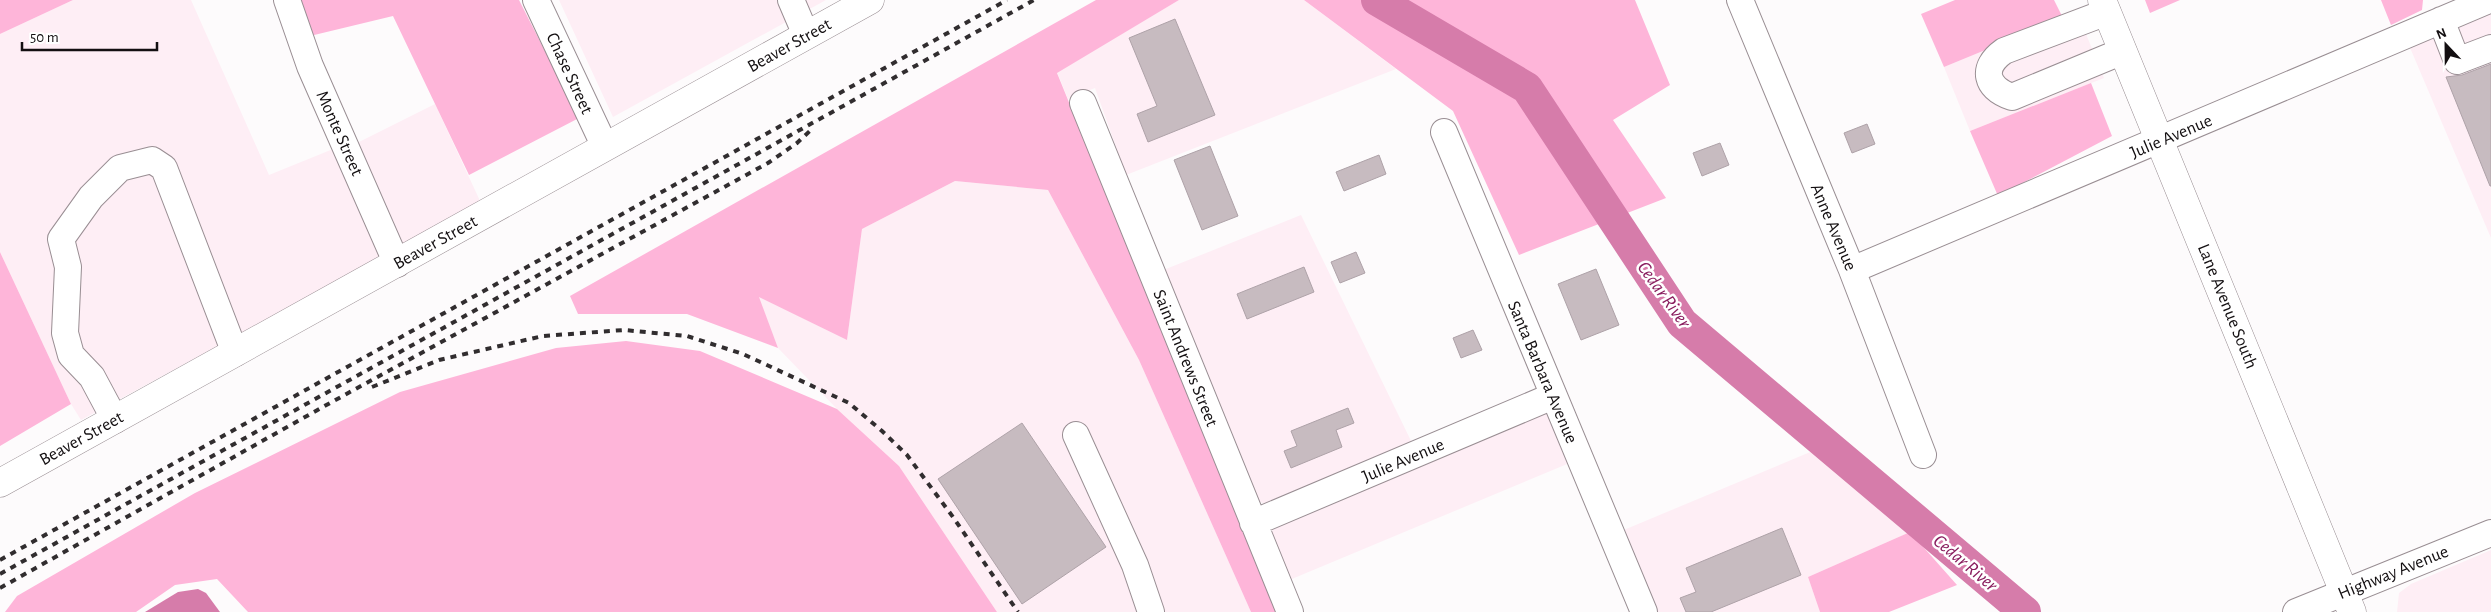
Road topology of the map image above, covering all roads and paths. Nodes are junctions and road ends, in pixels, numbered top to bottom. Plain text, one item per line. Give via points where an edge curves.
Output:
1 (287, 0) edge
2 (536, 0) edge
3 (791, 0) edge
4 (870, 0) edge
5 (1740, 0) edge
6 (2489, 0) edge
7 (2105, 6) edge
8 (2441, 20) junction
9 (806, 35) junction
10 (2491, 48) edge
11 (2123, 50) junction
12 (1083, 104) dead end
13 (1444, 132) dead end
14 (2160, 140) junction
15 (605, 147) junction
16 (398, 264) junction
17 (1852, 270) junction
18 (236, 353) junction
19 (1553, 396) junction
20 (115, 420) junction
21 (1076, 435) dead end
22 (1923, 455) dead end
23 (0, 483) edge
24 (1253, 523) junction
25 (2491, 533) edge
26 (2347, 602) edge
27 (1151, 612) edge
28 (1290, 612) edge
29 (1644, 612) edge
30 (2296, 612) edge

1 - 16 street, Monte Street via 310,66
2 - 15 street, Chase Street
3 - 9 street
4 - 9 main road, Beaver Street
5 - 17 street, Anne Avenue
6 - 8 street, Julie Avenue
7 - 11 main road, Lane Avenue South
7 - 11 street via 1992,59 1988,71 1992,84 2000,92 2012,96
8 - 10 street via 2457,61
8 - 14 street, Julie Avenue
9 - 15 main road, Beaver Street
11 - 14 main road, Lane Avenue South
12 - 24 street, Saint Andrews Street
13 - 19 street, Santa Barbara Avenue
14 - 17 street, Julie Avenue
14 - 26 main road, Lane Avenue South
15 - 16 main road, Beaver Street
16 - 18 main road, Beaver Street
17 - 22 street, Anne Avenue
18 - 20 main road, Beaver Street
18 - 20 street via 164,168 152,160 120,168 91,197 61,239 68,266 65,333 71,355 92,377
19 - 24 street, Julie Avenue
19 - 29 street, Santa Barbara Avenue
20 - 23 main road, Beaver Street
21 - 27 street via 1135,565
24 - 28 street, Saint Andrews Street
25 - 26 street, Highway Avenue
26 - 30 street, Highway Avenue

